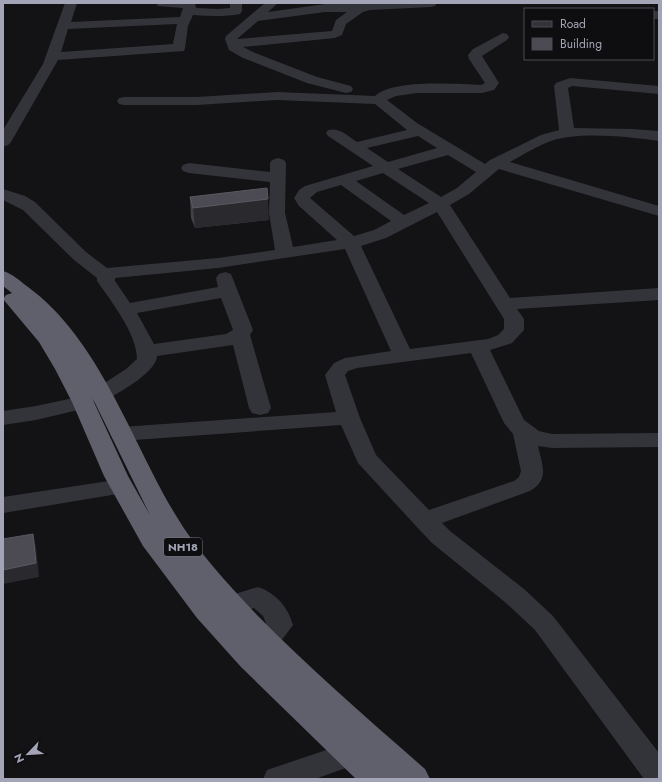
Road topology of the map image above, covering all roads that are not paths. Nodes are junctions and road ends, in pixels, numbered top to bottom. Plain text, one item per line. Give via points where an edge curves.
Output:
1 (71, 3) edge
2 (162, 3) edge
3 (236, 3) edge
4 (272, 3) edge
5 (431, 3) edge
6 (366, 6) edge
7 (187, 15) junction
8 (255, 18) junction
9 (63, 26) junction
10 (503, 37) dead end
11 (233, 44) junction
12 (53, 56) junction
13 (659, 90) edge
14 (380, 98) junction
15 (124, 101) dead end
16 (420, 131) junction
17 (333, 133) dead end
18 (567, 133) junction
19 (659, 136) edge
20 (3, 142) edge
21 (354, 147) junction
22 (450, 149) junction
23 (490, 167) junction
24 (188, 168) dead end
25 (385, 168) junction
26 (344, 180) junction
27 (3, 194) edge
28 (441, 204) junction
29 (659, 211) edge
30 (403, 222) junction
31 (351, 243) junction
32 (285, 254) junction
33 (106, 276) junction
34 (3, 277) edge
35 (3, 292) edge
36 (659, 294) edge
37 (504, 304) junction
38 (126, 309) junction
39 (240, 335) junction
40 (478, 347) junction
41 (148, 351) junction
42 (403, 355) junction
43 (92, 398) junction
44 (260, 408) dead end
45 (3, 418) edge
46 (349, 418) junction
47 (524, 432) junction
48 (121, 434) junction
49 (659, 440) edge
50 (122, 487) junction
51 (3, 505) edge
52 (424, 520) junction
53 (231, 604) joint
54 (266, 642) joint
55 (350, 754) junction
56 (659, 776) edge
57 (278, 779) edge
58 (377, 779) edge
59 (414, 779) edge

1 - 9 street
2 - 7 street via 190,5
3 - 7 street via 236,11
4 - 8 street
5 - 6 street
6 - 8 street via 325,8
6 - 11 street via 340,23 336,34
7 - 9 street
7 - 12 street via 182,26 179,48
8 - 11 street via 234,35 231,39
9 - 12 street
10 - 14 street via 475,55 492,83 489,87 424,89 388,94
11 - 14 street via 248,55 312,80
12 - 20 street
13 - 18 street via 570,82 564,84 561,86
14 - 15 street via 277,96 197,101
14 - 16 street
16 - 21 street
16 - 22 street
17 - 21 street
18 - 19 street via 632,133
18 - 23 street via 546,138
21 - 25 street
22 - 23 street
22 - 25 street
23 - 28 street via 463,190
23 - 29 street
24 - 32 street via 278,171 277,213
25 - 26 street
25 - 28 street
26 - 30 street
26 - 31 street via 311,189 302,198
27 - 33 street via 28,206 80,256
28 - 30 street
28 - 37 street
30 - 31 street via 380,234
31 - 32 street
31 - 42 street
32 - 33 street via 218,263 121,270
33 - 38 street via 106,281
34 - 43 highway, NH18 via 30,296 61,331
35 - 43 highway, NH18 via 30,317 66,368
36 - 37 street
37 - 40 street via 514,319 514,330 505,339
38 - 39 street via 226,284 243,330
38 - 41 street
39 - 41 street via 232,339
39 - 44 street
40 - 42 street
40 - 47 street via 515,423
41 - 43 street via 147,359 141,367
42 - 46 street via 352,362 341,367 335,375
43 - 45 street via 36,413
43 - 48 highway, NH18
43 - 50 highway, NH18
46 - 48 street
46 - 52 street via 366,458
47 - 49 street via 537,439 552,441
47 - 52 street via 532,471 530,481
48 - 53 highway, NH18 via 146,485 186,551
50 - 51 street
50 - 55 highway, NH18 via 152,540 207,611 251,659
52 - 56 street via 440,537 515,596 544,623
53 - 54 street via 258,597 268,603 278,616 280,625
54 - 59 highway
55 - 57 street
55 - 58 highway, NH18

